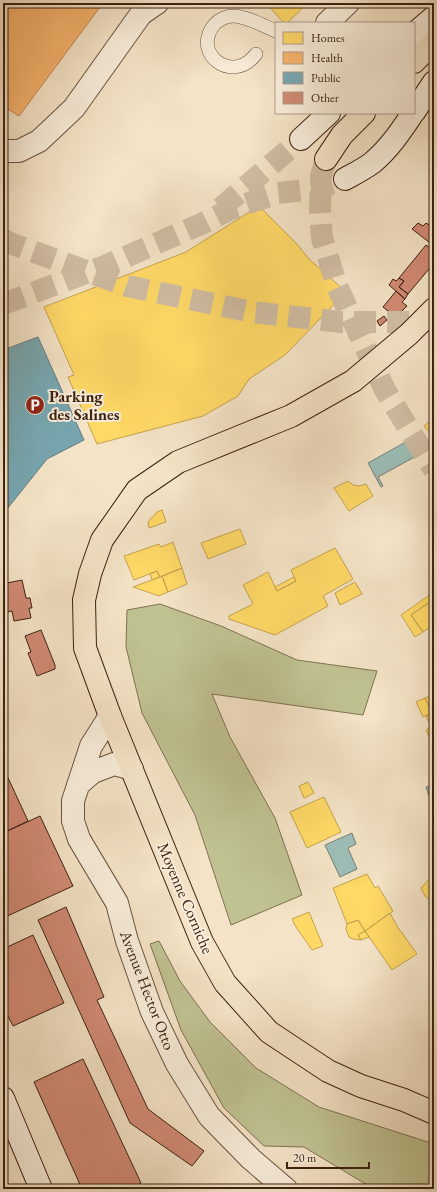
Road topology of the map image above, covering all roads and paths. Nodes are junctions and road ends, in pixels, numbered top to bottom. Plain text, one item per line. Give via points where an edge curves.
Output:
1 (157, 3) edge
2 (348, 3) edge
3 (434, 17) edge
4 (328, 22) edge
5 (275, 31) edge
6 (415, 33) edge
7 (434, 42) edge
8 (256, 54) dead end
9 (415, 61) edge
10 (434, 82) edge
11 (415, 110) edge
12 (328, 114) edge
13 (363, 114) edge
14 (413, 114) edge
15 (301, 139) tunnel mouth
16 (3, 151) edge
17 (326, 159) tunnel mouth
18 (345, 179) tunnel mouth
19 (434, 309) edge
20 (110, 716) junction
21 (132, 769) junction
22 (78, 785) junction
23 (3, 1098) edge
24 (434, 1113) edge
25 (41, 1189) edge
26 (286, 1189) edge

1 - 16 street via 141,14 74,108 39,141 19,151
2 - 4 street
3 - 6 street
5 - 8 lane via 231,16 216,22 210,29 207,45 209,52 221,64 228,67 243,65
7 - 9 main road
10 - 11 street
12 - 15 street
13 - 17 main road via 342,135
14 - 18 street via 386,150 371,164
19 - 20 main road, Moyenne Corniche via 409,334 353,381 291,416 178,462 137,490 102,540 84,600 85,648
20 - 21 main road, Moyenne Corniche
20 - 22 street, Avenue Hector Otto via 91,746
21 - 22 street via 114,764 93,772
21 - 24 main road, Moyenne Corniche via 202,942 225,983 269,1032 328,1071
22 - 26 street, Avenue Hector Otto via 72,801 79,839 117,903 126,941 152,1012 177,1064 209,1116 252,1160
23 - 25 street

